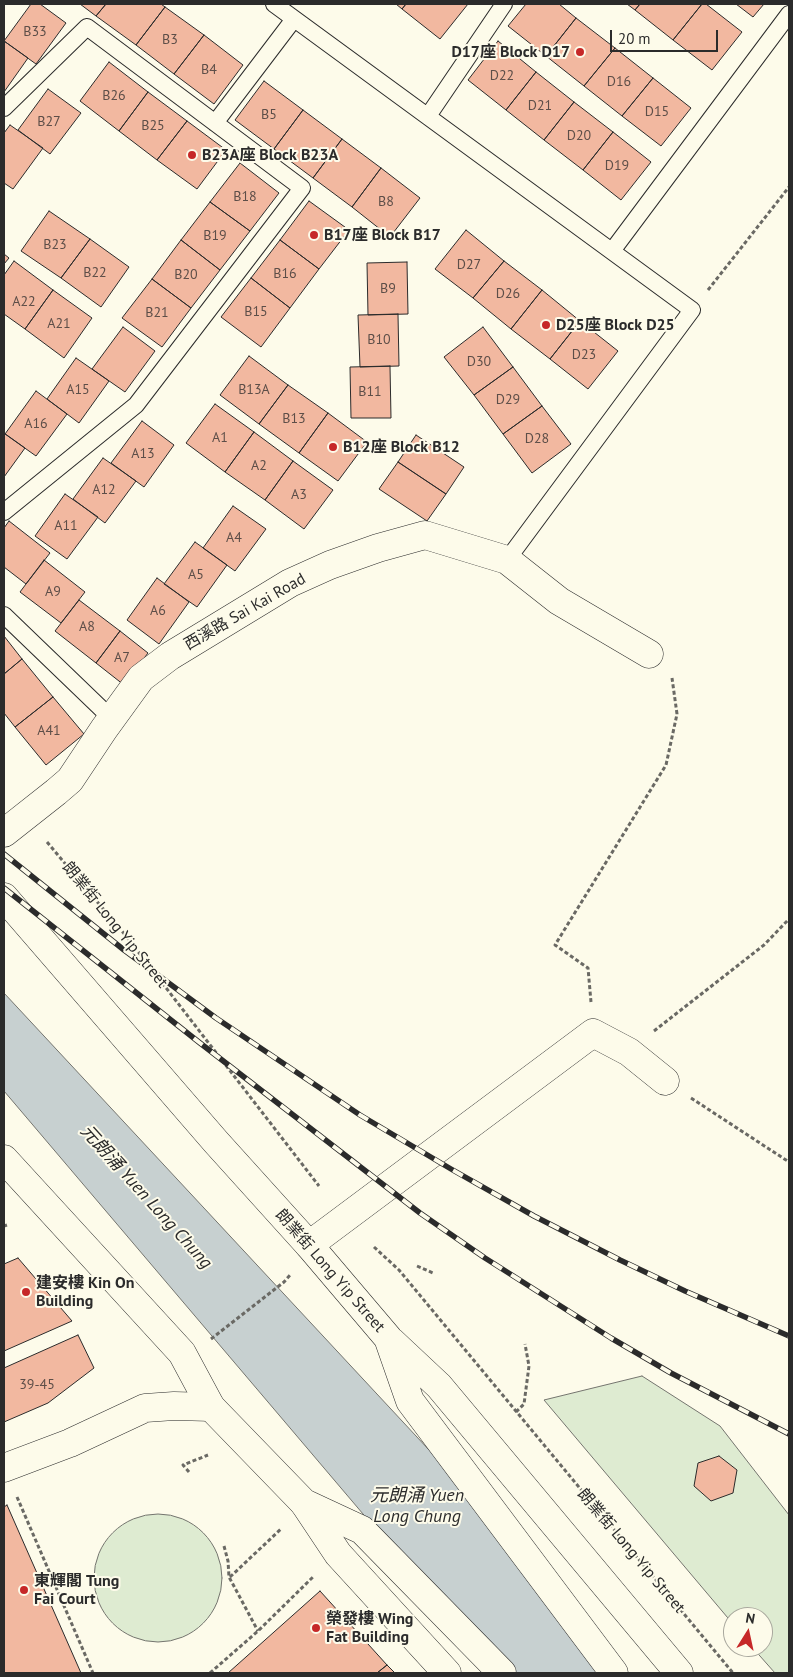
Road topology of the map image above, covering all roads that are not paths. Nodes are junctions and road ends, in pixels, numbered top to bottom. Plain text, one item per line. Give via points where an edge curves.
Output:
1 (274, 4) edge
2 (504, 4) edge
3 (789, 14) edge
4 (294, 19) junction
5 (4, 108) edge
6 (428, 116) junction
7 (215, 123) junction
8 (612, 252) junction
9 (4, 512) edge
10 (507, 560) junction
11 (4, 615) edge
12 (648, 654) road end
13 (112, 719) junction
14 (4, 832) edge
15 (4, 897) edge
16 (665, 1081) road end
17 (4, 1158) edge
18 (309, 1245) junction
19 (388, 1338) junction
20 (211, 1407) junction
21 (4, 1468) edge
22 (304, 1503) junction
23 (447, 1673) edge
24 (502, 1673) edge
25 (614, 1673) edge
26 (679, 1673) edge

1 - 4 lane
2 - 6 lane
3 - 8 lane
4 - 6 lane
4 - 7 lane
5 - 7 lane via 87,27
6 - 8 lane
7 - 9 lane via 302,188 136,405
8 - 10 lane via 692,310
10 - 12 main road, 西溪路 Sai Kai Road via 559,602
10 - 13 main road, 西溪路 Sai Kai Road via 425,536 330,565 290,583 170,656 142,678
11 - 13 lane
13 - 14 main road, 西溪路 Sai Kai Road via 70,780
15 - 18 main road, 朗業街 Long Yip Street
16 - 18 main road via 628,1052 593,1033
17 - 20 main road via 182,1353
18 - 19 main road, 朗業街 Long Yip Street
19 - 25 main road, 朗業街 Long Yip Street via 410,1401
19 - 26 main road via 439,1386
20 - 21 main road via 146,1408 70,1443
20 - 22 main road
22 - 23 main road via 338,1554
22 - 24 main road via 362,1530

